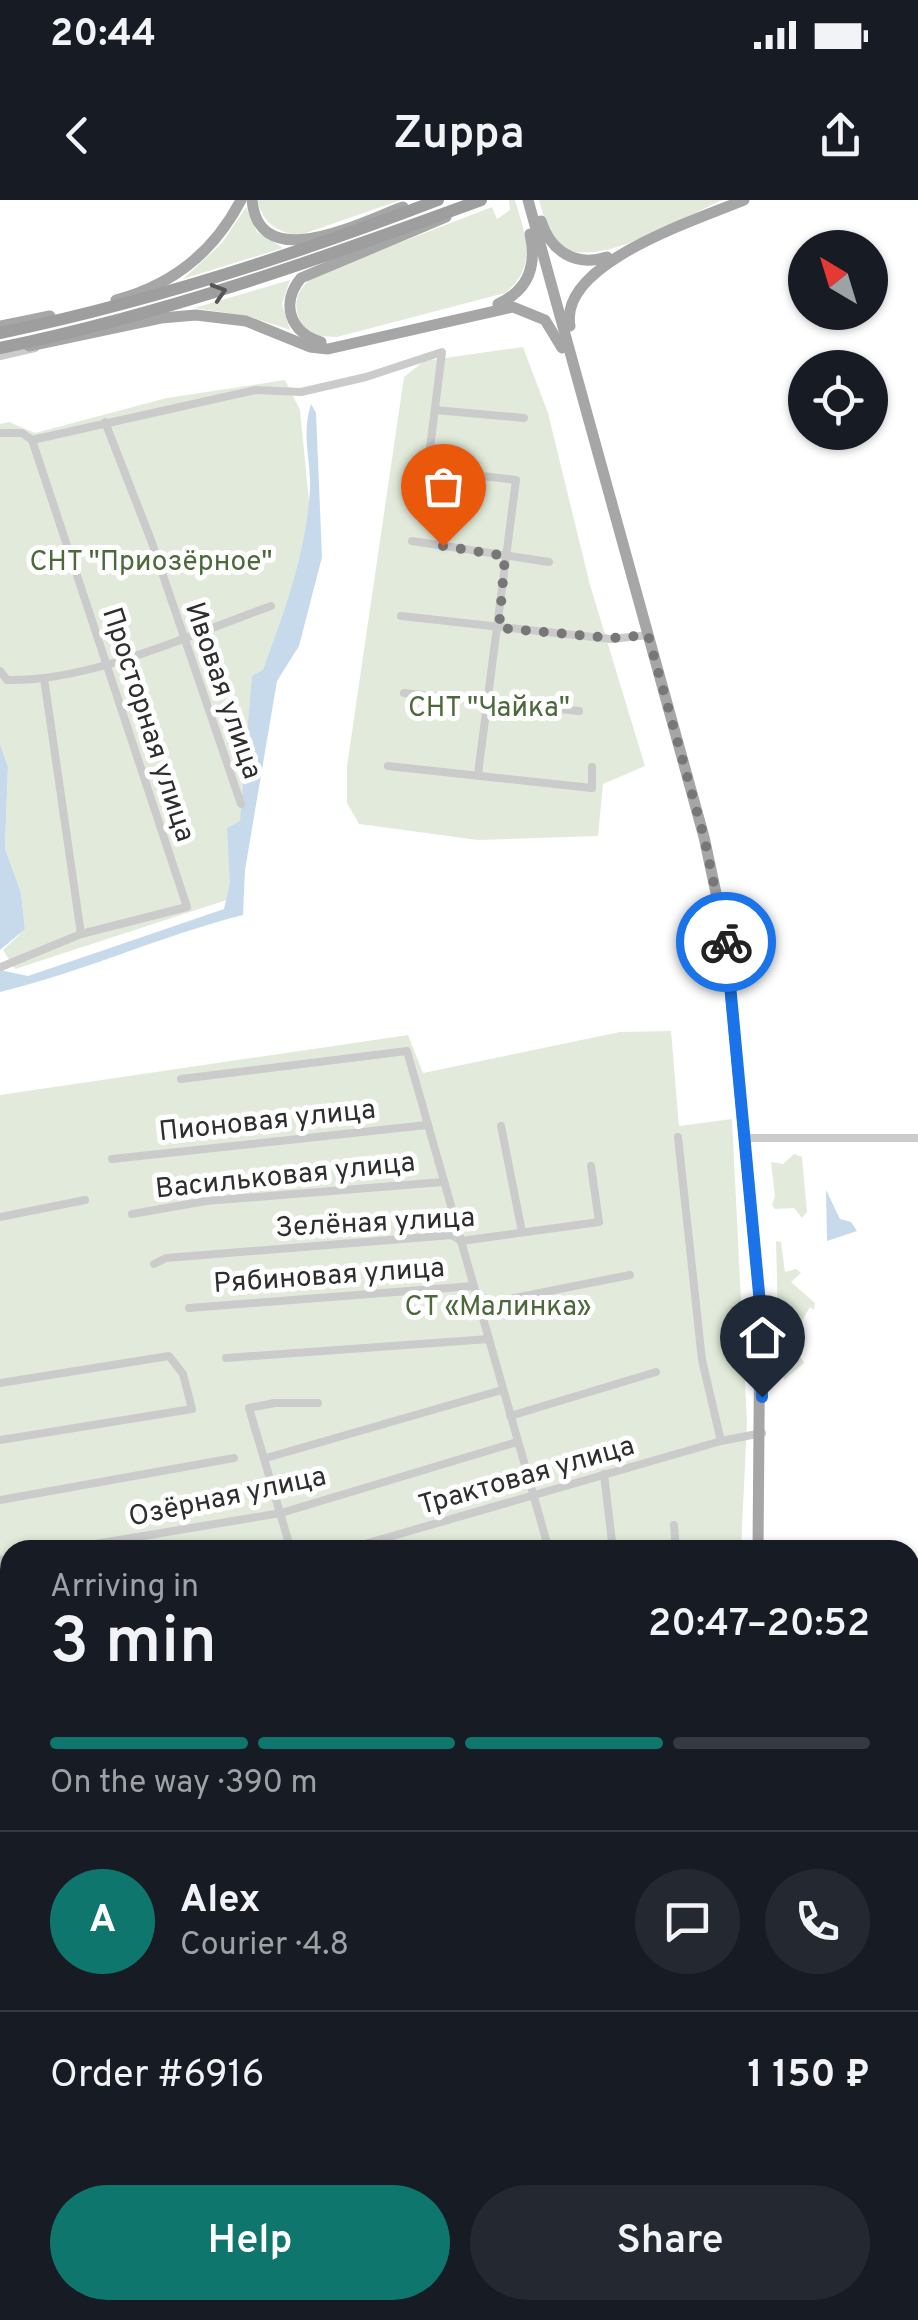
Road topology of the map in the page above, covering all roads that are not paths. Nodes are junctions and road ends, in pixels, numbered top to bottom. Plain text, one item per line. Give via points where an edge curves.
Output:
1 (241, 200) edge
2 (252, 200) edge
3 (421, 200) edge
4 (438, 200) edge
5 (528, 200) edge
6 (741, 200) edge
7 (474, 202) edge
8 (663, 236) junction
9 (438, 322) junction
10 (90, 328) junction
11 (0, 330) edge
12 (399, 330) junction
13 (58, 343) junction
14 (0, 351) edge
15 (435, 410) junction
16 (524, 418) dead end
17 (105, 422) junction
18 (0, 433) edge
19 (32, 440) junction
20 (412, 542) dead end
21 (505, 556) junction
22 (549, 562) dead end
23 (628, 562) junction
24 (270, 606) dead end
25 (401, 616) dead end
26 (499, 628) junction
27 (648, 635) junction
28 (184, 637) junction
29 (107, 662) junction
30 (2, 675) edge
31 (44, 678) junction
32 (404, 693) dead end
33 (488, 701) junction
34 (579, 712) dead end
35 (388, 766) dead end
36 (592, 767) dead end
37 (478, 774) junction
38 (241, 804) dead end
39 (81, 934) junction
40 (2, 966) edge
41 (181, 1079) dead end
42 (426, 1125) junction
43 (501, 1126) dead end
44 (678, 1137) dead end
45 (746, 1138) junction
46 (918, 1138) edge
47 (112, 1158) dead end
48 (591, 1166) dead end
49 (443, 1182) junction
50 (86, 1200) dead end
51 (132, 1214) dead end
52 (0, 1217) edge
53 (522, 1232) junction
54 (461, 1240) junction
55 (154, 1264) dead end
56 (630, 1275) dead end
57 (473, 1286) junction
58 (479, 1305) junction
59 (188, 1308) dead end
60 (489, 1339) junction
61 (226, 1358) dead end
62 (656, 1372) dead end
63 (0, 1383) edge
64 (502, 1390) junction
65 (318, 1403) dead end
66 (510, 1416) junction
67 (762, 1433) junction
68 (0, 1440) edge
69 (721, 1441) junction
70 (517, 1442) junction
71 (234, 1458) dead end
72 (266, 1458) junction
73 (604, 1474) junction
74 (534, 1496) junction
75 (0, 1500) edge
76 (281, 1512) junction
77 (674, 1526) dead end
78 (117, 1540) edge
79 (288, 1540) edge
80 (379, 1540) edge
81 (547, 1540) edge
82 (612, 1540) edge
83 (675, 1540) edge
84 (758, 1540) edge

1 - 11 main road via 213,244 170,279
2 - 3 main road via 263,227 297,242
4 - 11 highway via 264,263 105,309
5 - 8 main road via 551,244 575,259 599,260
5 - 9 main road via 534,257 526,282 507,300
5 - 23 main road
6 - 8 main road
10 -> 7 highway via 269,277
7 - 12 main road via 312,270 291,292 294,325 317,342
8 - 23 main road via 594,270 568,310 622,514
9 - 12 main road
9 - 23 main road via 513,307 550,324
10 - 13 street
10 - 14 highway
12 - 13 main road via 324,349 246,321 184,315
13 - 14 main road
15 - 16 street
15 - 17 street via 442,352 301,392 256,390
15 - 21 street via 432,470 516,480
17 - 19 street
17 - 28 street, Ивовая улица
18 - 19 street
19 - 29 street, Просторная улица
20 - 21 street
21 - 22 street
21 - 26 street
23 - 27 main road
24 - 28 street
25 - 26 street
26 - 27 street via 632,640
26 - 33 street
27 - 45 main road via 725,935
28 - 29 street
28 - 38 street, Ивовая улица
29 - 31 street
29 - 39 street, Просторная улица via 186,907
30 - 31 street
31 - 39 street
32 - 33 street
33 - 34 street
33 - 37 street
35 - 37 street
36 - 37 street via 592,788
39 - 40 street
41 - 42 street via 407,1051
42 - 47 street, Пионовая улица
42 - 49 street
43 - 53 street
44 - 69 street via 702,1360
45 - 46 street
45 - 67 main road
48 - 53 street, Зелёная улица via 599,1222
49 - 51 street, Васильковая улица via 206,1201
49 - 54 street
50 - 52 street
53 - 54 street, Зелёная улица
54 - 55 street, Зелёная улица via 452,1235
54 - 57 street
56 - 58 street
57 - 58 street
57 - 59 street, Рябиновая улица
58 - 60 street
60 - 61 street
60 - 64 street
62 - 66 street
63 - 68 street via 169,1356 183,1374 192,1409
64 - 66 street
64 - 72 street
65 - 72 street via 249,1408
66 - 70 street
67 - 69 street, Трактовая улица
67 - 84 main road
69 - 73 street, Трактовая улица
70 - 74 street
70 - 76 street, Озёрная улица
71 - 75 street
72 - 76 street
73 - 74 street, Трактовая улица
73 - 82 street
74 - 80 street, Трактовая улица
74 - 81 street
76 - 78 street, Озёрная улица
76 - 79 street
77 - 83 street

